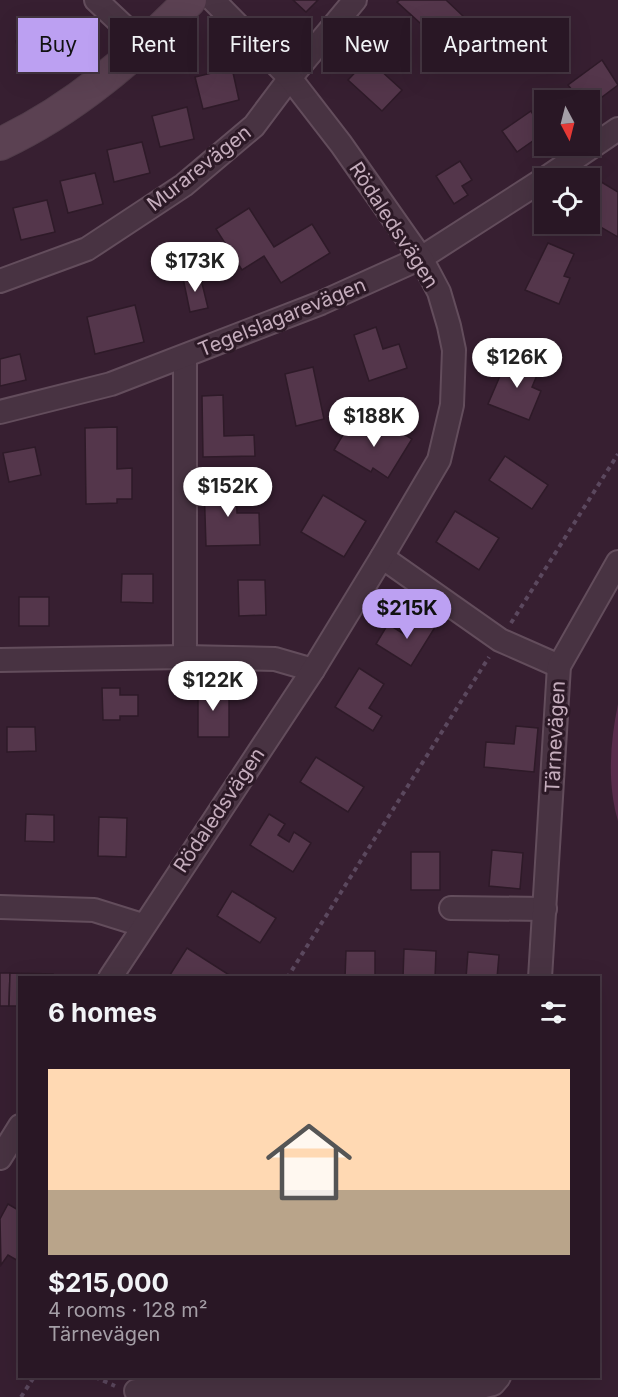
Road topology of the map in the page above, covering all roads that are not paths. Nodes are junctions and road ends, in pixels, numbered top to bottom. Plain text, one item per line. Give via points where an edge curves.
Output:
1 (96, 0) edge
2 (190, 0) edge
3 (213, 0) edge
4 (355, 0) edge
5 (118, 18) edge
6 (172, 18) edge
7 (112, 72) edge
8 (290, 78) junction
9 (618, 129) edge
10 (0, 144) edge
11 (561, 168) edge
12 (534, 186) edge
13 (421, 258) junction
14 (0, 281) edge
15 (185, 357) junction
16 (0, 412) edge
17 (382, 557) junction
18 (618, 562) edge
19 (185, 657) junction
20 (0, 660) edge
21 (559, 666) junction
22 (313, 670) junction
23 (0, 907) edge
24 (451, 908) dead end
25 (545, 909) junction
26 (142, 925) junction
27 (111, 976) edge
28 (540, 976) edge
29 (18, 1129) edge
30 (0, 1158) edge
31 (498, 1378) edge
32 (136, 1391) dead end

1 - 5 street
2 - 6 street
3 - 8 street, Rödaledsvägen
4 - 8 street, Murarevägen
7 - 10 street via 85,94
8 - 13 street, Rödaledsvägen
8 - 14 street, Murarevägen via 254,126 184,185 87,249
9 - 11 street, Tegelslagarevägen
12 - 13 street, Tegelslagarevägen
13 - 15 street, Tegelslagarevägen
13 - 17 street, Rödaledsvägen via 439,292 449,326 454,350 452,405 439,460
15 - 16 street, Tegelslagarevägen via 111,384
15 - 19 street
17 - 21 street, Tärnevägen via 500,640
17 - 22 street, Rödaledsvägen
18 - 21 street
19 - 20 street
19 - 22 street via 275,659
21 - 25 street, Tärnevägen
22 - 26 street, Rödaledsvägen
23 - 26 street via 94,910
24 - 25 street
25 - 28 street, Tärnevägen
26 - 27 street, Rödaledsvägen
29 - 30 street
31 - 32 street via 493,1384 468,1390

